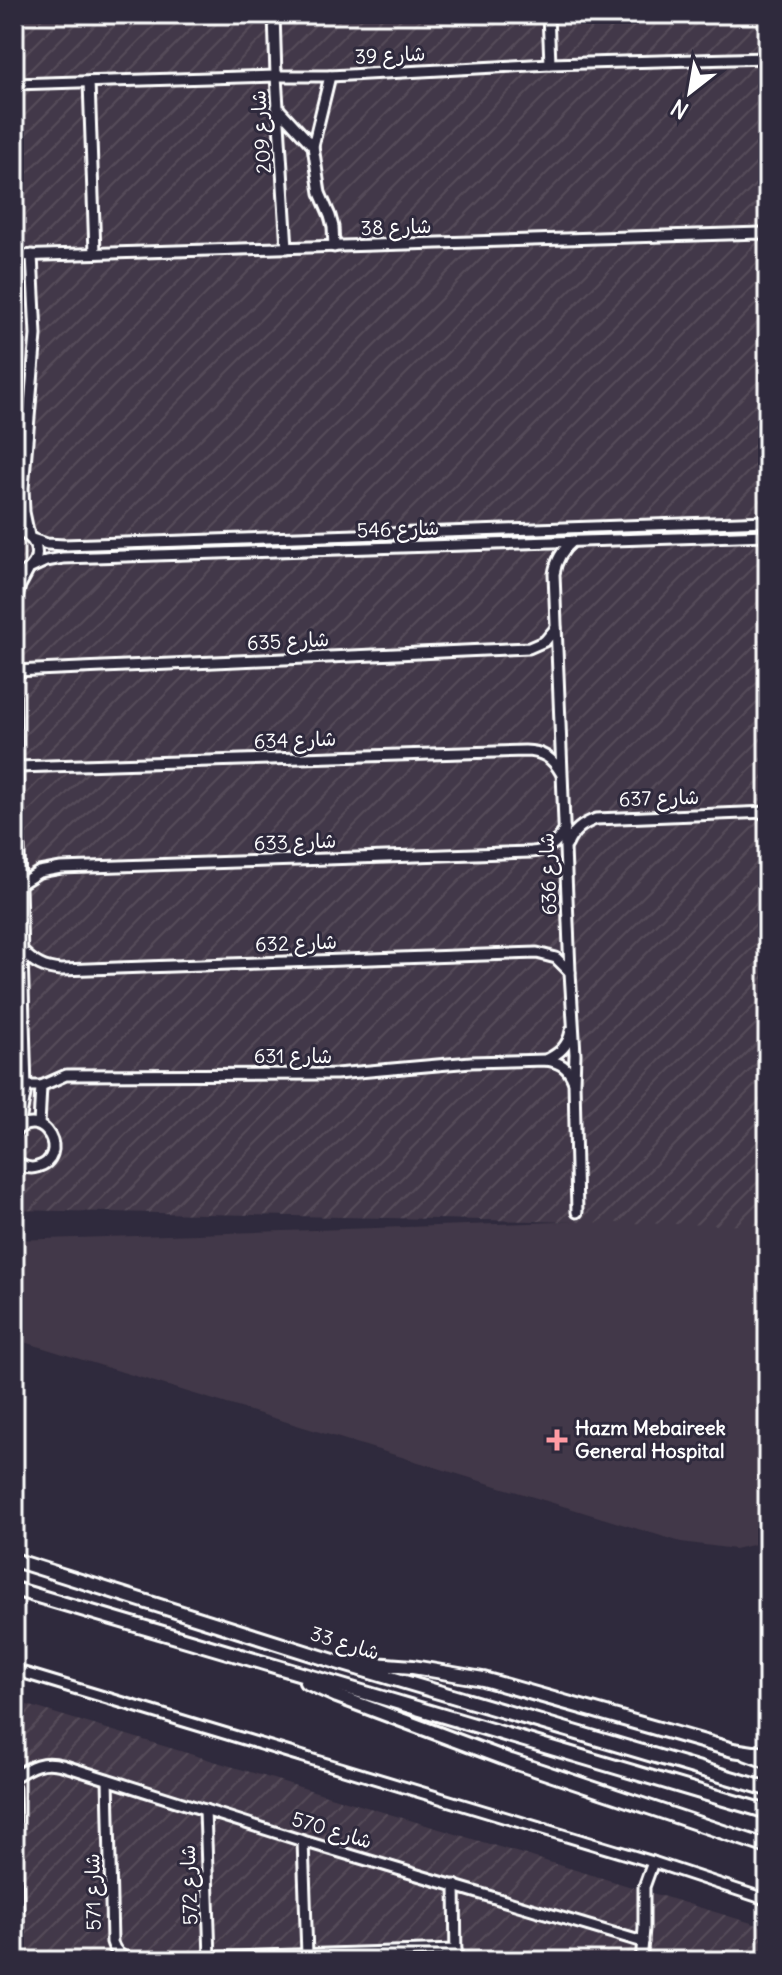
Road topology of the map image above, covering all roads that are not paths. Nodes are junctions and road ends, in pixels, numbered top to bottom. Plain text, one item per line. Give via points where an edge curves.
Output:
1 (274, 14) edge
2 (548, 14) edge
3 (768, 58) edge
4 (550, 64) junction
5 (276, 76) junction
6 (330, 76) junction
7 (89, 82) junction
8 (14, 84) edge
9 (277, 107) junction
10 (313, 146) junction
11 (766, 233) edge
12 (334, 247) junction
13 (287, 248) junction
14 (95, 253) junction
15 (32, 255) junction
16 (14, 256) edge
17 (23, 488) junction
18 (14, 513) edge
19 (768, 521) edge
20 (14, 531) edge
21 (768, 535) edge
22 (30, 537) junction
23 (573, 541) junction
24 (30, 569) junction
25 (14, 575) edge
26 (14, 608) edge
27 (556, 628) junction
28 (14, 671) edge
29 (14, 683) edge
30 (16, 767) edge
31 (562, 776) junction
32 (768, 812) edge
33 (565, 829) junction
34 (565, 848) junction
35 (20, 884) junction
36 (18, 951) edge
37 (570, 972) junction
38 (572, 1027) junction
39 (546, 1060) junction
40 (574, 1082) junction
41 (26, 1086) junction
42 (41, 1086) junction
43 (39, 1125) junction
44 (17, 1130) edge
45 (14, 1160) edge
46 (577, 1212) dead end
47 (14, 1560) edge
48 (14, 1589) edge
49 (340, 1663) junction
50 (283, 1669) junction
51 (14, 1670) edge
52 (733, 1750) junction
53 (768, 1753) edge
54 (768, 1762) edge
55 (14, 1777) edge
56 (108, 1780) junction
57 (14, 1788) edge
58 (768, 1789) edge
59 (205, 1810) junction
60 (768, 1812) edge
61 (303, 1841) junction
62 (766, 1846) edge
63 (653, 1862) junction
64 (455, 1885) junction
65 (768, 1900) edge
66 (643, 1942) junction
67 (307, 1955) junction
68 (456, 1956) edge
69 (114, 1957) edge
70 (210, 1958) junction
71 (19, 1961) edge
72 (641, 1961) edge

1 - 5 street, شارع 209
2 - 4 street
3 - 4 street, شارع 39
4 - 6 street, شارع 39
5 - 6 street, شارع 39
5 - 7 street, شارع 39
5 - 9 street, شارع 209
6 - 10 street
7 - 8 street, شارع 39
7 - 14 street
9 - 10 street
9 - 13 street, شارع 209
10 - 12 street
11 - 12 street, شارع 38
12 - 13 street, شارع 38
13 - 14 street, شارع 38
14 - 15 street, شارع 38
15 - 16 street, شارع 38
15 - 17 street via 36,335
17 - 18 street
17 - 22 street
19 - 22 street, شارع 546 via 64,545
20 - 22 street, شارع 546
21 - 23 street, شارع 546
22 - 24 street via 37,557
23 - 24 street, شارع 546 via 63,558
23 - 27 street, شارع 636 via 555,566
24 - 25 street, شارع 546
24 - 26 street
27 - 28 street, شارع 635 via 529,648
27 - 31 street, شارع 636
29 - 30 street
30 - 31 street, شارع 634 via 533,751 548,757
30 - 35 street
31 - 33 street, شارع 636
32 - 34 street, شارع 637 via 596,819 577,829
33 - 34 street, شارع 636
33 - 35 street, شارع 633 via 540,851 61,868 39,872
34 - 37 street, شارع 636
35 - 36 street
36 - 37 street, شارع 632 via 39,965 61,970 537,953 556,958
36 - 41 street
37 - 38 street, شارع 636
38 - 39 street via 565,1047
38 - 40 street, شارع 636
39 - 40 street via 564,1066
39 - 42 street, شارع 631 via 336,1074 66,1075
40 - 46 street, شارع 636
41 - 42 street, شارع 631
41 - 44 street
42 - 43 street
43 - 44 street
43 - 45 street via 53,1141 49,1159 32,1168
47 - 49 highway, شارع 33
48 - 50 highway, شارع 33
49 - 52 highway via 413,1667 483,1679
49 - 58 highway, شارع 33
50 - 60 highway, شارع 33
50 - 62 highway via 337,1696 494,1755
51 - 63 street
52 - 53 highway
52 - 54 main road
55 - 56 street, شارع 570 via 51,1762
56 - 59 street, شارع 570
56 - 69 street, شارع 571
57 - 71 street
59 - 61 street, شارع 570
59 - 70 street, شارع 572
61 - 64 street, شارع 570
61 - 67 street
63 - 65 street
63 - 66 street via 644,1887
64 - 66 street, شارع 570
64 - 68 street, شارع 571
66 - 72 street
67 - 68 street, شارع 571
67 - 70 street, شارع 571
69 - 70 street, شارع 571

